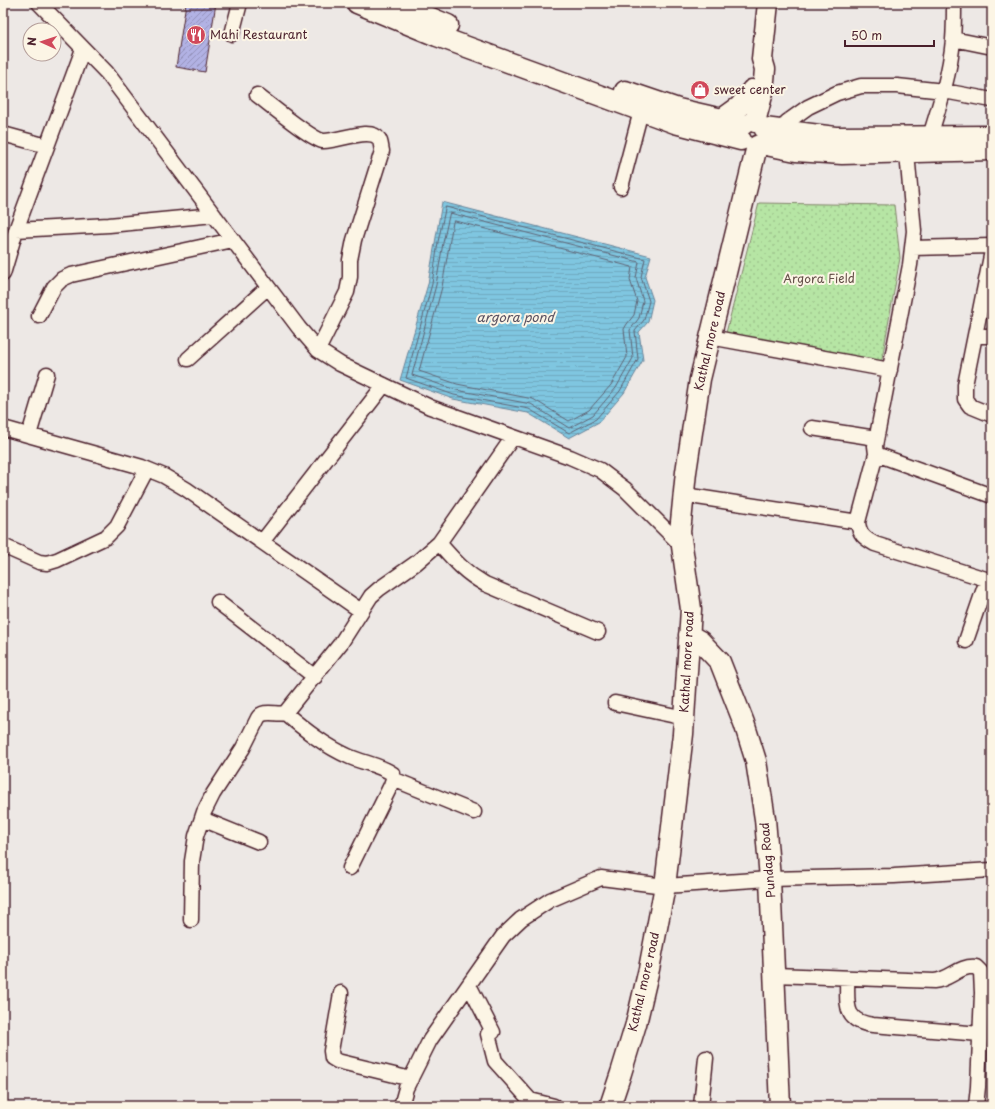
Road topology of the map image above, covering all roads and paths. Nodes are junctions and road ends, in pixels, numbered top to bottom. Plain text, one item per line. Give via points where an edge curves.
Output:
1 (39, 3) edge
2 (240, 3) edge
3 (357, 3) edge
4 (395, 3) edge
5 (768, 3) edge
6 (954, 3) edge
7 (232, 34) dead end
8 (954, 39) junction
9 (992, 47) edge
10 (83, 49) junction
11 (762, 59) junction
12 (752, 90) junction
13 (944, 91) junction
14 (257, 96) dead end
15 (992, 100) edge
16 (641, 111) junction
17 (722, 120) junction
18 (784, 131) junction
19 (753, 132) junction
20 (3, 134) edge
21 (930, 136) junction
22 (992, 136) edge
23 (47, 146) junction
24 (992, 150) edge
25 (907, 153) junction
26 (621, 187) dead end
27 (214, 215) junction
28 (16, 230) junction
29 (233, 240) junction
30 (992, 246) edge
31 (912, 248) junction
32 (992, 251) edge
33 (3, 274) edge
34 (268, 287) junction
35 (39, 316) dead end
36 (975, 336) junction
37 (992, 336) edge
38 (710, 337) junction
39 (318, 350) junction
40 (188, 359) dead end
41 (890, 370) junction
42 (47, 374) dead end
43 (384, 385) junction
44 (992, 415) edge
45 (3, 428) edge
46 (812, 428) dead end
47 (29, 435) junction
48 (513, 437) junction
49 (876, 438) junction
50 (876, 454) junction
51 (147, 469) junction
52 (684, 495) junction
53 (992, 496) edge
54 (858, 522) junction
55 (262, 542) junction
56 (439, 542) junction
57 (3, 546) edge
58 (682, 546) junction
59 (989, 581) edge
60 (218, 602) dead end
61 (361, 611) junction
62 (598, 632) dead end
63 (690, 635) junction
64 (966, 641) dead end
65 (315, 677) junction
66 (615, 703) dead end
67 (285, 713) junction
68 (684, 718) junction
69 (393, 779) junction
70 (474, 812) dead end
71 (202, 819) junction
72 (259, 842) dead end
73 (350, 868) dead end
74 (992, 870) edge
75 (770, 879) junction
76 (665, 886) junction
77 (190, 920) dead end
78 (775, 975) junction
79 (847, 979) junction
80 (469, 985) junction
81 (341, 993) dead end
82 (984, 1026) edge
83 (706, 1058) dead end
84 (411, 1079) junction
85 (401, 1106) edge
86 (554, 1106) edge
87 (610, 1106) edge
88 (701, 1106) edge
89 (780, 1106) edge
90 (976, 1106) edge

1 - 10 street
2 - 7 street
3 - 16 main road via 437,36
4 - 17 main road via 636,95
5 - 11 main road
6 - 8 street
8 - 9 street
8 - 13 street
10 - 23 street
10 - 27 street via 107,73
11 - 12 main road via 756,68
11 - 19 main road via 765,69 763,92
12 - 17 main road via 740,106
12 - 19 main road
13 - 15 street
13 - 18 street via 897,86 861,86 837,93 808,107 787,122
13 - 21 street
14 - 39 street via 321,141 373,134 379,139 382,151 354,240 348,292
16 - 19 main road via 675,123
16 - 26 street
17 - 19 main road
18 - 19 main road
18 - 21 main road via 835,137
19 - 25 main road via 796,151 842,154
19 - 38 main road, Kathal more road
20 - 23 street
21 - 22 main road
23 - 28 street
24 - 25 main road
25 - 31 street via 913,215
27 - 28 street via 109,225
27 - 29 street
28 - 33 street
29 - 34 street
29 - 35 street via 71,275 54,287
30 - 31 street
31 - 41 street
32 - 36 street
34 - 39 street
34 - 40 street
36 - 37 street
36 - 44 street via 965,385 965,399 970,406
38 - 41 street
38 - 52 main road, Kathal more road via 700,379
39 - 43 street via 340,364
41 - 49 street
42 - 47 street
43 - 48 street via 430,407
43 - 55 street
45 - 47 street
46 - 49 street
47 - 51 street
48 - 56 street
48 - 58 street via 600,470 624,489
49 - 50 street
50 - 53 street
50 - 54 street
51 - 55 street via 186,489
51 - 57 street via 117,526 106,537 48,563 39,562
52 - 54 street
52 - 58 main road, Kathal more road via 680,532
54 - 59 street via 859,530 865,538 875,544
55 - 61 street
56 - 61 street via 416,563 379,588
56 - 62 street via 474,578
58 - 63 main road, Kathal more road via 691,609
59 - 64 street
60 - 65 street
61 - 65 street
63 - 68 main road, Kathal more road
63 - 75 main road, Pundag Road via 700,641 720,662 744,723 756,761 765,819
65 - 67 street
66 - 68 street
67 - 69 street via 328,746 386,770 393,774
67 - 71 street via 260,715 243,748 213,794
68 - 76 main road, Kathal more road
69 - 70 street
69 - 73 street
71 - 72 street
71 - 77 street via 192,861
74 - 75 street via 894,876
75 - 76 street
75 - 78 main road, Pundag Road
76 - 80 street via 601,878 550,900 520,919 503,936
76 - 87 main road, Kathal more road via 636,1024
78 - 79 street
78 - 89 main road, Pundag Road
79 - 82 street via 850,1014 860,1023
79 - 82 street via 934,981 945,979 964,967 976,967 981,972
80 - 84 street via 430,1040
80 - 86 street via 490,1033 495,1061 530,1100
81 - 84 street via 332,1058
82 - 90 street
83 - 88 street
84 - 85 street

